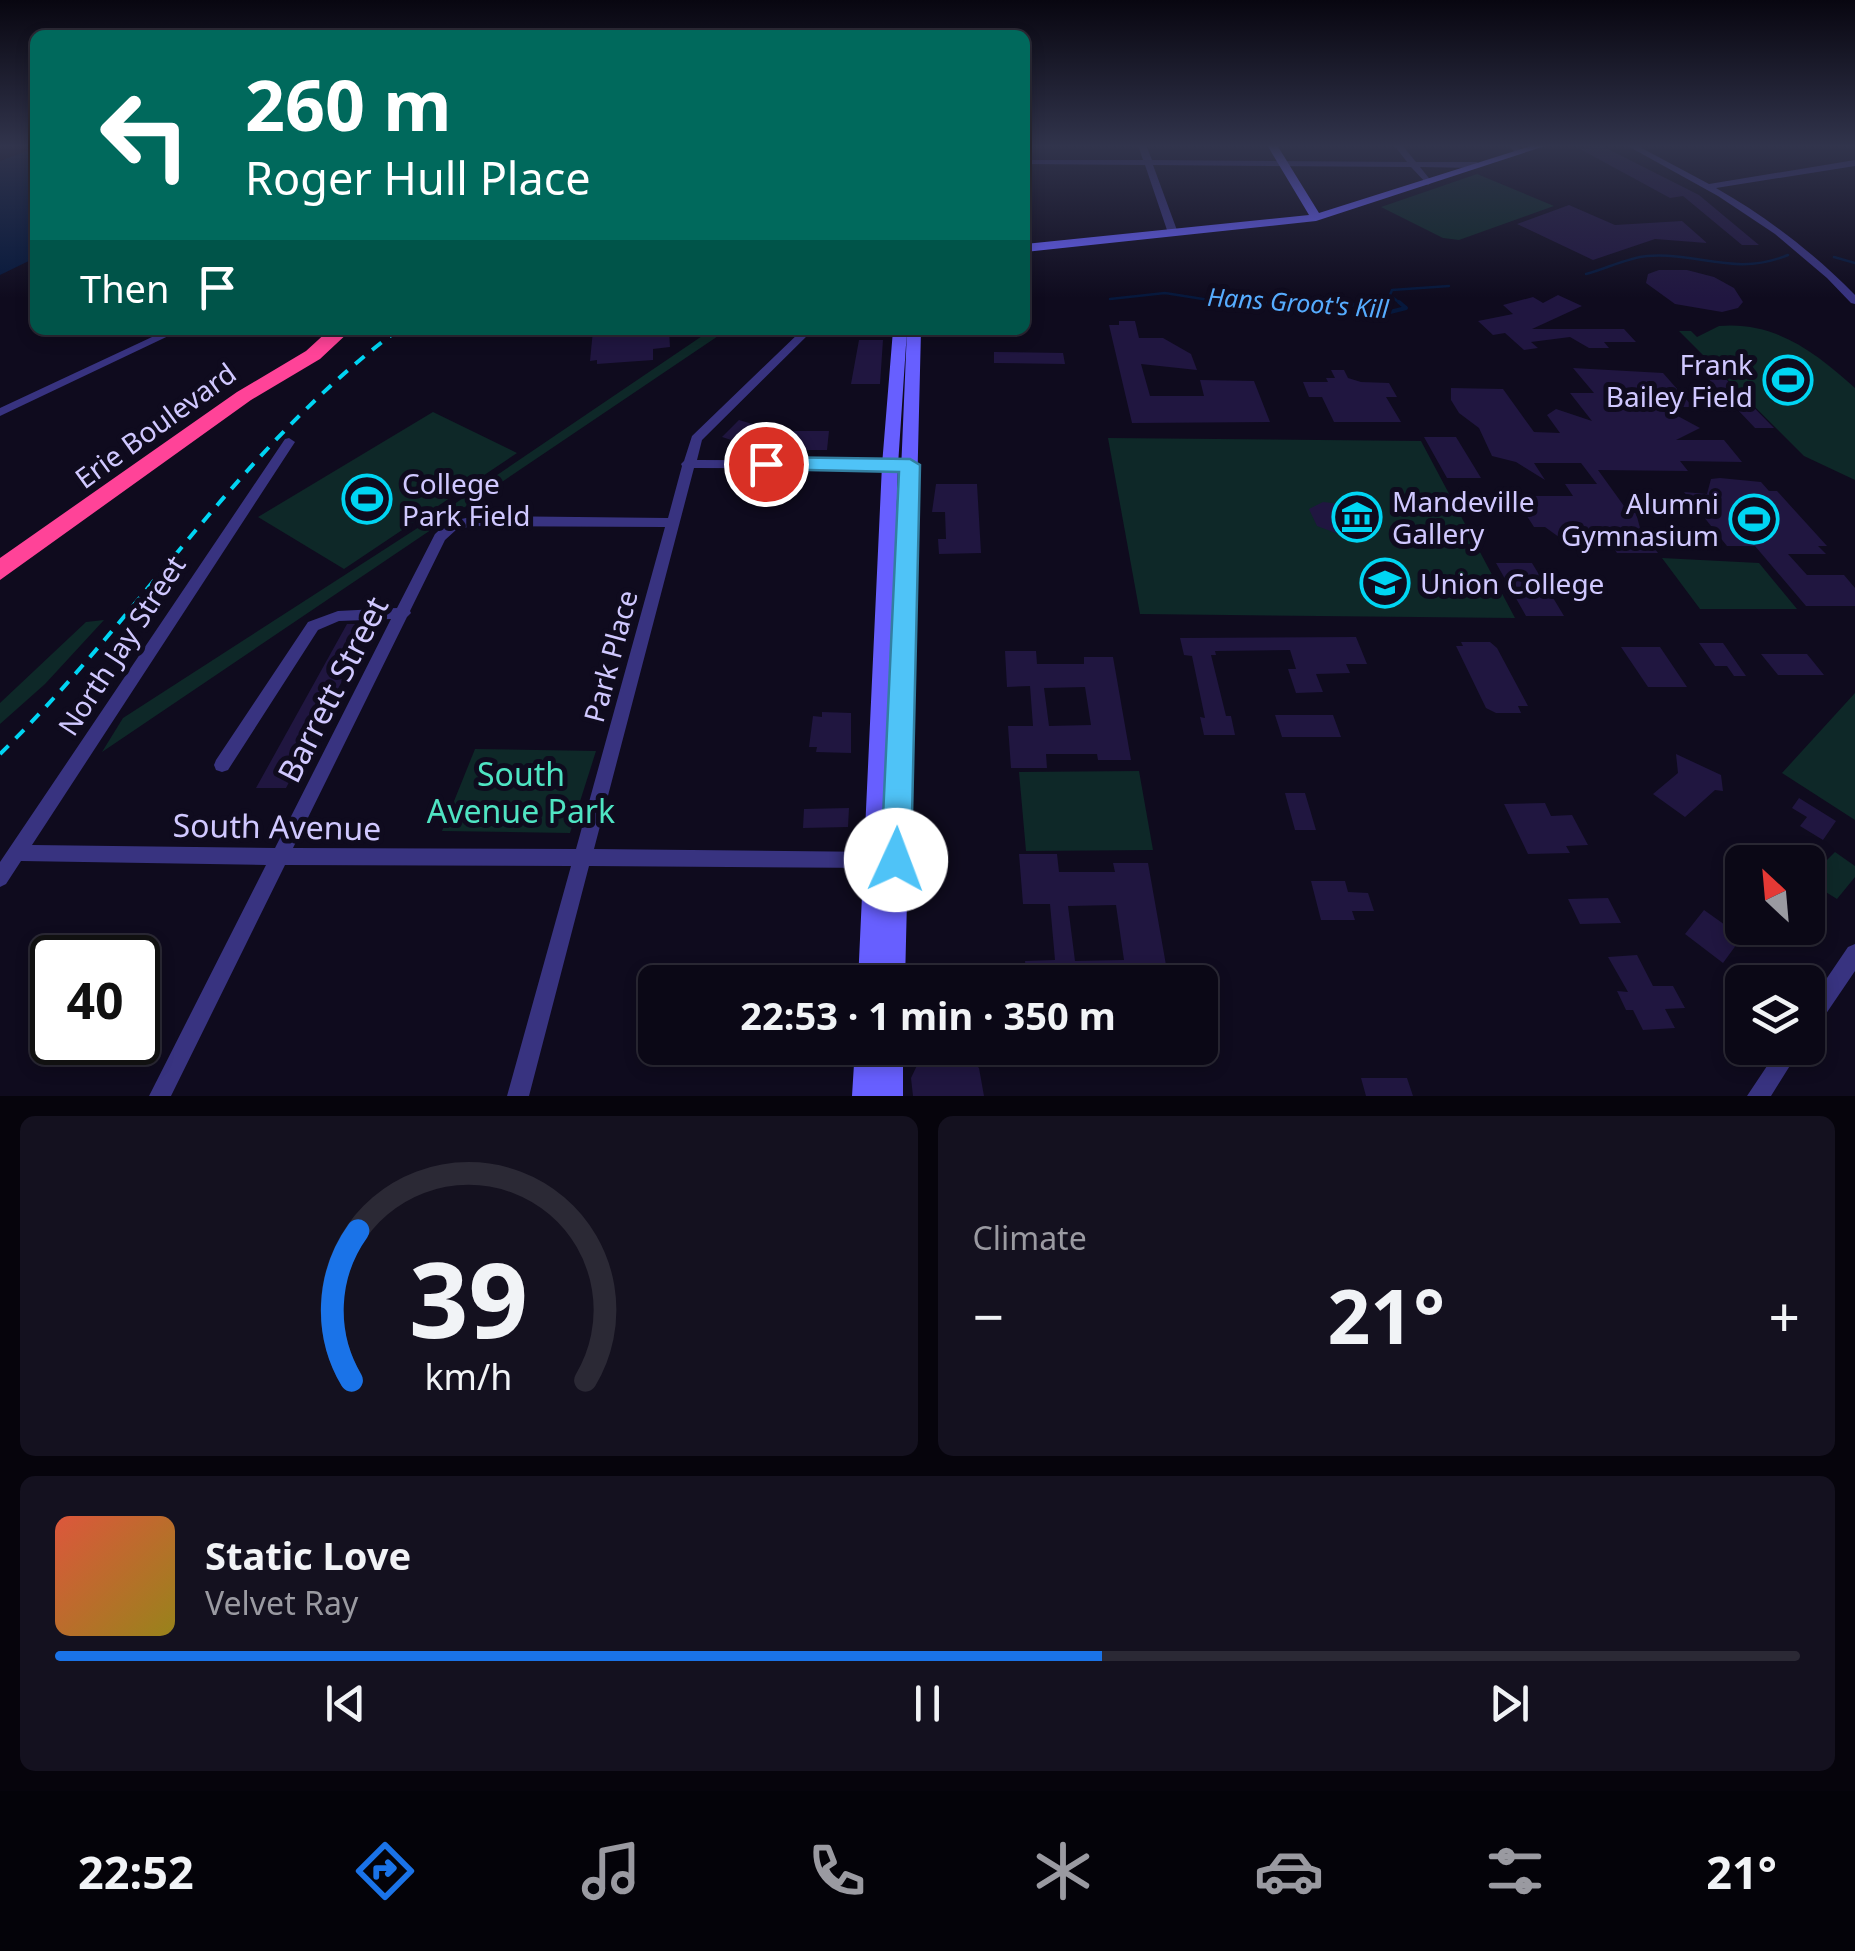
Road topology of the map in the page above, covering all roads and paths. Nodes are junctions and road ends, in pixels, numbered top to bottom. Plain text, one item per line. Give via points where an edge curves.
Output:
1 (1160, 196) edge
2 (1303, 196) edge
3 (1384, 196) edge
4 (1726, 196) edge
5 (1316, 218) junction
6 (1173, 233) junction
7 (1030, 247) edge
8 (1855, 301) edge
9 (165, 335) edge
10 (317, 335) edge
11 (336, 335) edge
12 (803, 335) edge
13 (900, 335) edge
14 (913, 335) edge
15 (0, 402) edge
16 (16, 405) junction
17 (0, 412) edge
18 (289, 442) dead end
19 (686, 464) junction
20 (900, 465) junction
21 (672, 524) junction
22 (52, 532) junction
23 (0, 572) edge
24 (404, 613) junction
25 (222, 764) dead end
26 (16, 853) junction
27 (582, 856) junction
28 (280, 859) junction
29 (886, 860) junction
30 (0, 878) edge
31 (1855, 954) edge
32 (872, 965) edge
33 (891, 965) edge
34 (1825, 998) edge
35 (867, 1065) edge
36 (889, 1065) edge
37 (1779, 1065) edge
38 (160, 1096) edge
39 (518, 1096) edge
40 (866, 1096) edge
41 (888, 1096) edge
42 (1758, 1096) edge

1 - 6 street
2 - 5 street
3 - 5 street
4 - 8 street via 1792,242
5 - 6 street
6 - 7 street
9 - 16 street
10 - 22 highway, Erie Boulevard via 165,439 56,522
11 - 22 highway, Erie Boulevard
12 - 19 street, Park Place via 696,439
13 - 20 street
14 - 20 street
15 - 16 street
16 - 17 street
18 - 26 street, North Jay Street
19 - 20 street
19 - 21 street, Park Place
20 - 29 street
21 - 24 street, Barrett Street via 452,525
21 - 27 street, Park Place
22 - 23 highway, Erie Boulevard
24 - 25 street via 338,616 313,626
24 - 28 street, Barrett Street
26 - 28 street, South Avenue
26 - 30 street, North Jay Street
27 - 28 street, South Avenue
27 - 29 street, South Avenue
27 - 39 street, Park Place
28 - 38 street, Barrett Street
29 - 32 street
29 - 33 street
31 - 34 street
35 - 40 street
36 - 41 street
37 - 42 street

